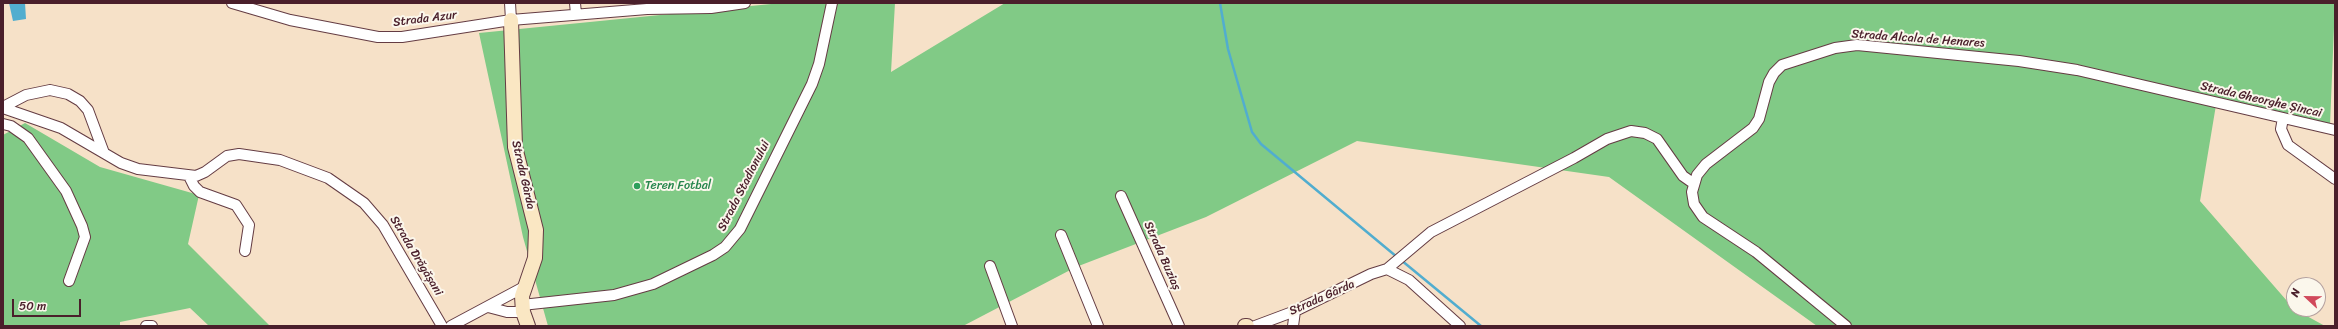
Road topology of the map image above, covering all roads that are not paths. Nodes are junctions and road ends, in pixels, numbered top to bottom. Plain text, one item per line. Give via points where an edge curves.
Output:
1 (232, 3) edge
2 (510, 3) edge
3 (575, 3) edge
4 (745, 3) edge
5 (832, 3) edge
6 (711, 5) edge
7 (647, 6) edge
8 (576, 14) junction
9 (511, 20) junction
10 (2181, 95) joint
11 (3, 107) edge
12 (2283, 118) junction
13 (3, 124) edge
14 (2335, 130) edge
15 (104, 153) junction
16 (189, 176) junction
17 (2335, 179) edge
18 (1693, 183) junction
19 (1121, 196) dead end
20 (1061, 235) dead end
21 (245, 251) dead end
22 (990, 266) dead end
23 (1389, 266) junction
24 (69, 281) dead end
25 (524, 287) junction
26 (488, 306) junction
27 (522, 309) junction
28 (1294, 311) junction
29 (146, 326) edge
30 (152, 326) edge
31 (442, 326) edge
32 (451, 326) edge
33 (528, 326) edge
34 (1012, 326) edge
35 (1098, 326) edge
36 (1179, 326) edge
37 (1255, 326) edge
38 (1293, 326) edge
39 (1460, 326) edge
40 (1846, 326) edge

1 - 9 street, Strada Azur via 290,20 378,37 402,37
2 - 9 street
3 - 8 street
4 - 6 street, Strada Azur
5 - 27 street, Strada Stadionului via 819,64 812,84 740,229 725,247 653,284 614,295
6 - 7 street, Strada Azur
7 - 8 street, Strada Azur
8 - 9 street, Strada Azur
9 - 25 street, Strada Gârda via 515,147 536,230 535,258
10 - 12 street, Strada Gheorghe Șincai
10 - 18 street, Strada Alcala de Henares via 2077,70 2019,61 1857,45 1835,48 1782,65 1774,73 1756,124 1706,164
11 - 15 street, Strada Drăgășani via 61,128
11 - 15 street, Strada Drăgășani via 26,95 50,90 68,94 80,101 88,110
12 - 14 street, Strada Gheorghe Șincai
12 - 17 street via 2281,129 2288,145
13 - 24 street via 11,126 28,138 66,191 82,226 85,237
15 - 16 street, Strada Drăgășani via 138,169
16 - 21 street via 200,192 236,205 249,225
16 - 31 street, Strada Drăgășani via 205,172 228,156 239,154 280,160 328,178 364,203 383,225
18 - 23 street, Strada Gârda via 1683,176 1656,139 1645,133 1631,131 1607,139 1431,232
18 - 40 street via 1694,204 1703,218 1756,252
19 - 36 street, Strada Buziaș
20 - 35 street
22 - 34 street
23 - 28 street, Strada Gârda
23 - 39 street via 1409,280
25 - 26 street
25 - 27 street, Strada Gârda
26 - 27 street via 507,312
26 - 32 street
27 - 33 street, Strada Gârda
28 - 37 street, Strada Gârda
28 - 38 street
29 - 30 street

